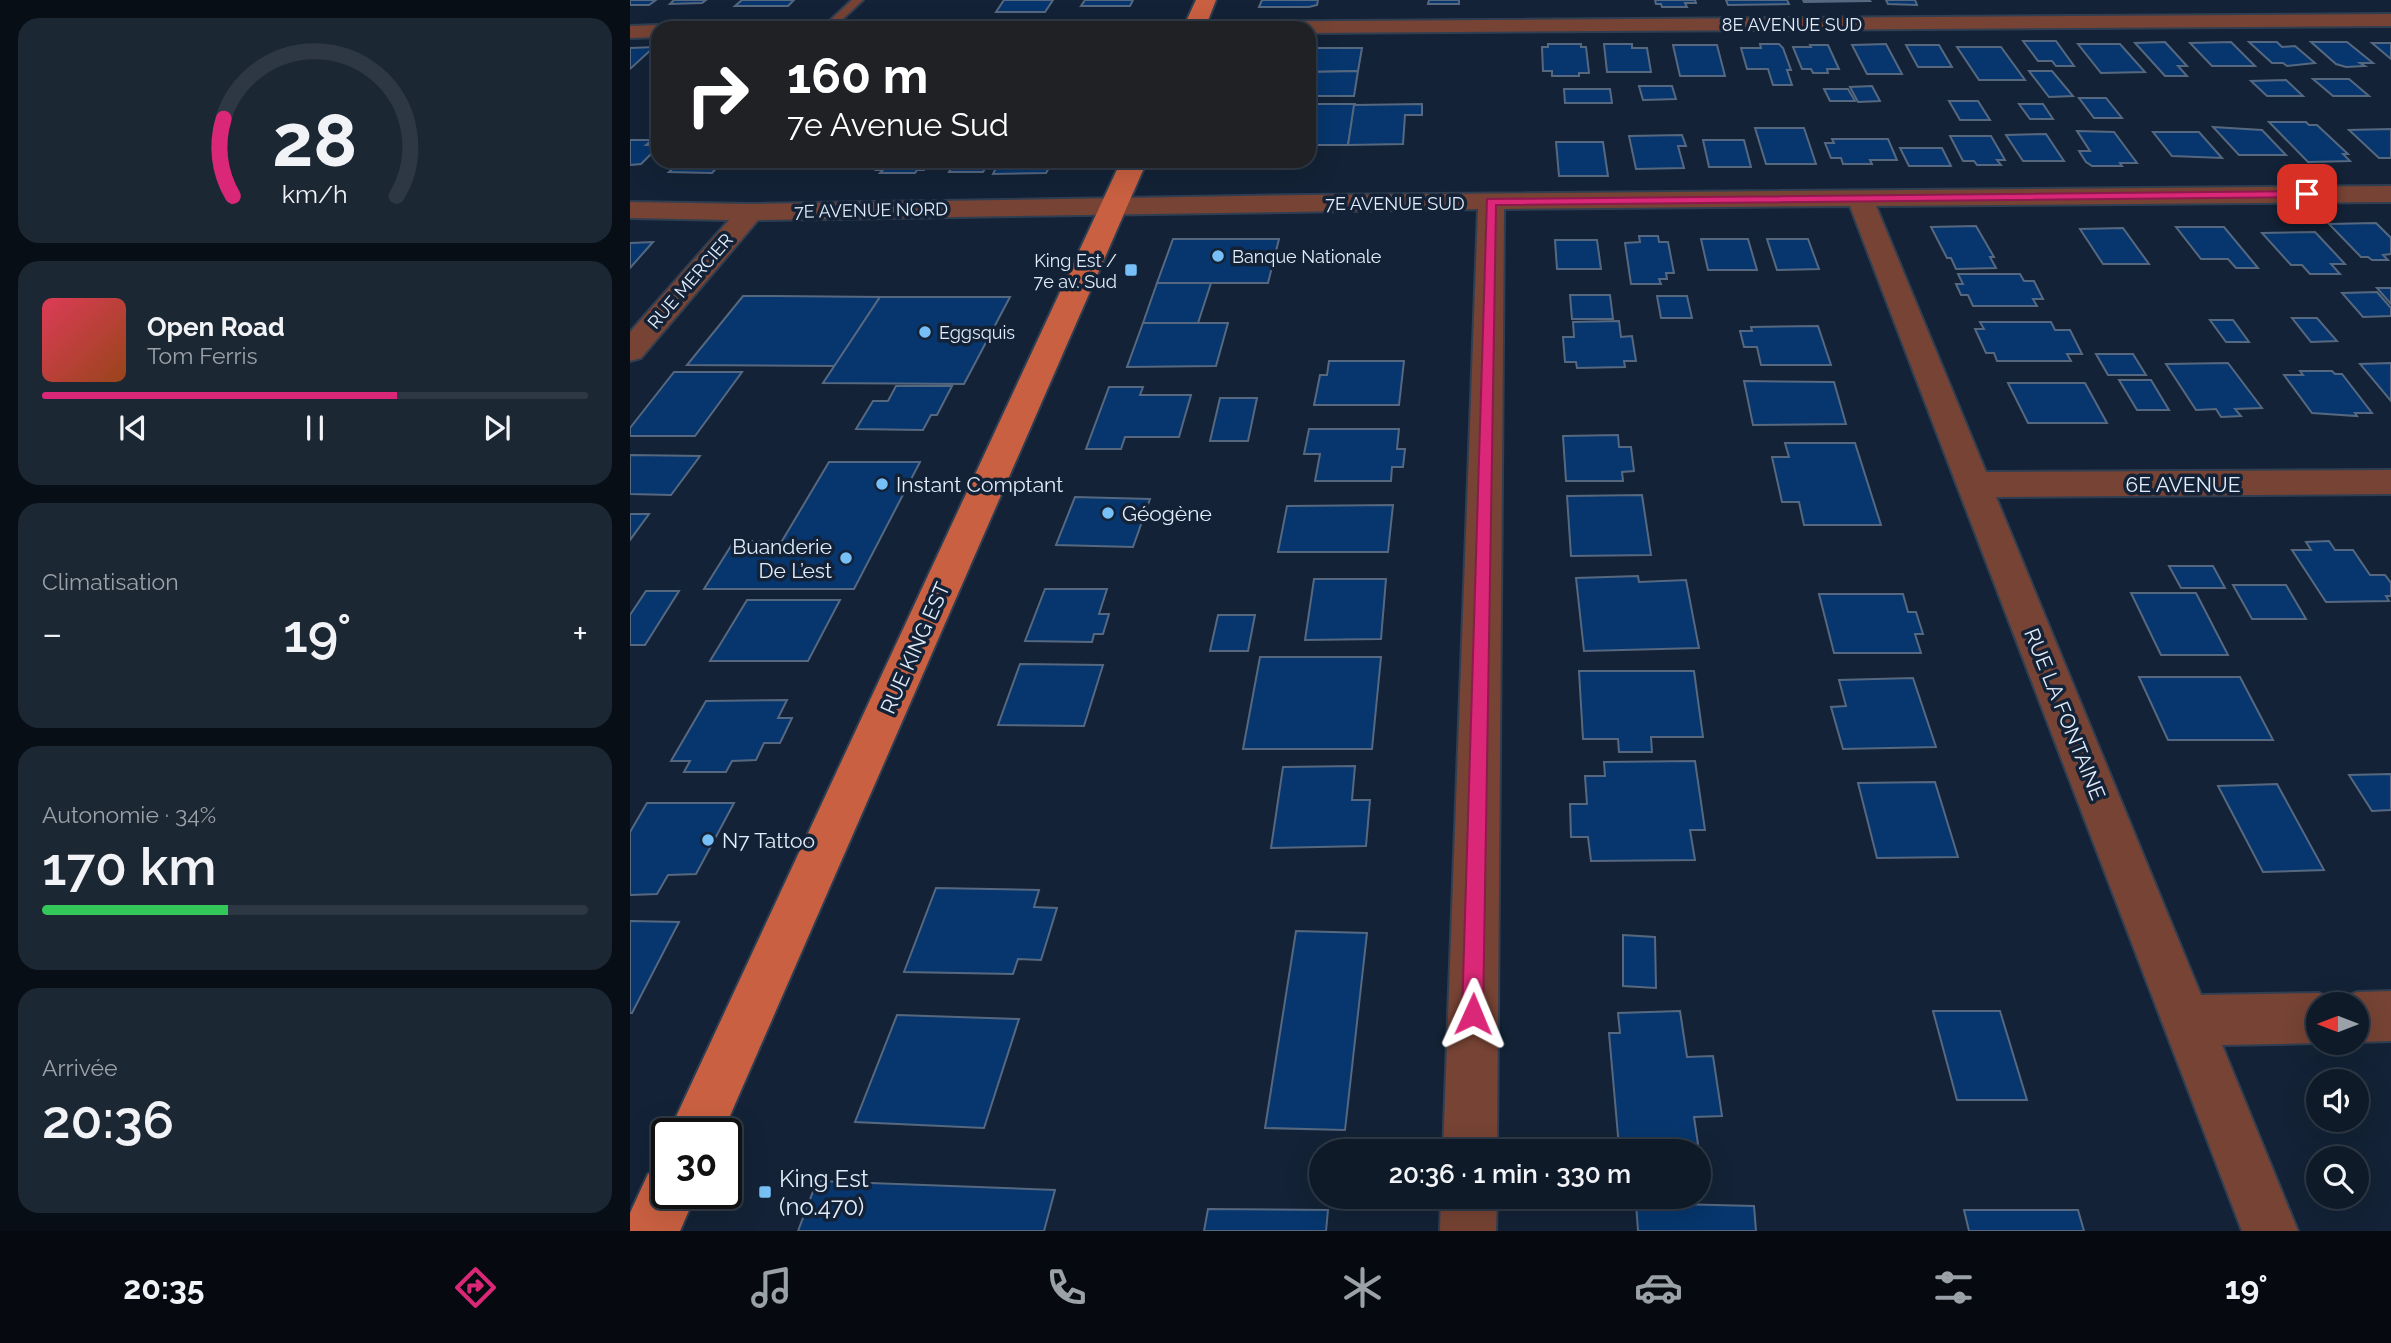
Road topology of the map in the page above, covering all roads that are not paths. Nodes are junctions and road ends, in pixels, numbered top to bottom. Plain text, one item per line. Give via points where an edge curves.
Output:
1 (858, 0) edge
2 (1206, 0) edge
3 (2391, 20) edge
4 (835, 21) edge
5 (1197, 21) edge
6 (1316, 27) edge
7 (651, 31) edge
8 (630, 32) edge
9 (1131, 168) edge
10 (2391, 194) edge
11 (1860, 198) junction
12 (1491, 202) junction
13 (1113, 206) junction
14 (630, 211) edge
15 (750, 212) junction
16 (630, 351) edge
17 (2391, 482) edge
18 (1975, 485) junction
19 (2391, 1016) edge
20 (2370, 1017) edge
21 (2306, 1018) edge
22 (2187, 1020) junction
23 (702, 1118) edge
24 (1470, 1139) edge
25 (661, 1209) edge
26 (1469, 1209) edge
27 (651, 1231) edge
28 (1468, 1231) edge
29 (2270, 1231) edge

1 - 4 lane
2 - 5 main road
3 - 6 street, 8E AVENUE SUD
7 - 8 street
9 - 13 main road, RUE KING EST
10 - 11 street, 7E AVENUE SUD
11 - 12 street, 7E AVENUE SUD
11 - 18 street, RUE LA FONTAINE
12 - 13 street, 7E AVENUE SUD
12 - 24 street
13 - 15 street, 7E AVENUE NORD
13 - 23 main road, RUE KING EST
14 - 15 street, 7E AVENUE NORD
15 - 16 street, RUE MERCIER
17 - 18 street, 6E AVENUE
18 - 22 street, RUE LA FONTAINE
19 - 20 street
21 - 22 street
22 - 29 street, RUE LA FONTAINE
25 - 27 main road
26 - 28 street

